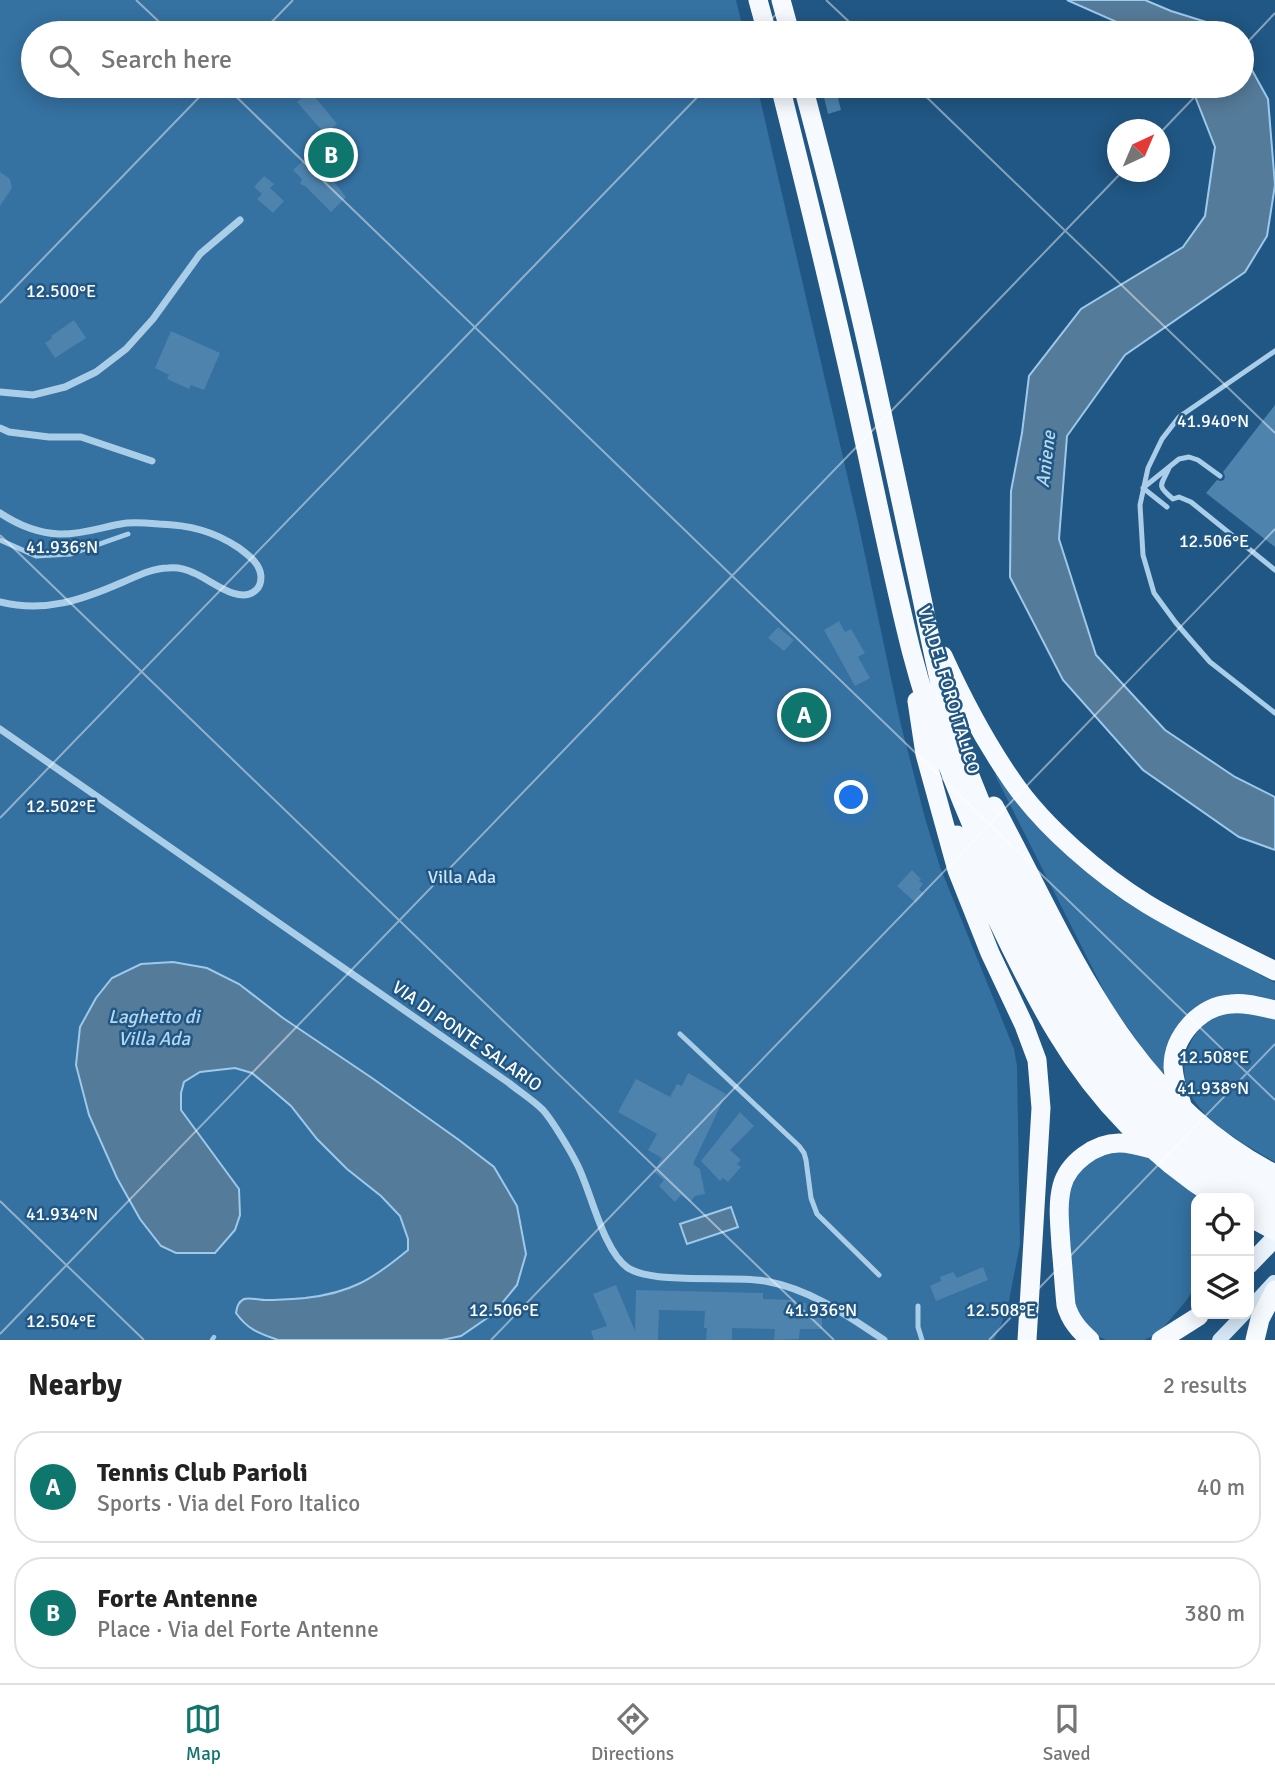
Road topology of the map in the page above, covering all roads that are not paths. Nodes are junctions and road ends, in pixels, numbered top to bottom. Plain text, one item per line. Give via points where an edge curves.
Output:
1 (758, 0) edge
2 (781, 0) edge
3 (763, 21) edge
4 (787, 21) edge
5 (783, 98) edge
6 (806, 98) edge
7 (240, 220) dead end
8 (1275, 351) edge
9 (0, 392) edge
10 (0, 428) edge
11 (152, 461) dead end
12 (1169, 468) junction
13 (1220, 476) dead end
14 (1143, 488) junction
15 (1167, 507) dead end
16 (0, 513) edge
17 (128, 534) dead end
18 (0, 540) edge
19 (1275, 570) edge
20 (0, 602) edge
21 (926, 618) junction
22 (912, 651) junction
23 (1275, 713) edge
24 (0, 729) edge
25 (956, 736) junction
26 (930, 773) junction
27 (1275, 971) edge
28 (1275, 1010) edge
29 (680, 1034) dead end
30 (1184, 1109) junction
31 (1151, 1149) junction
32 (1275, 1174) edge
33 (1210, 1193) edge
34 (1264, 1209) edge
35 (1275, 1231) edge
36 (1275, 1238) edge
37 (1254, 1260) edge
38 (879, 1275) dead end
39 (1275, 1282) edge
40 (1275, 1290) edge
41 (1254, 1304) edge
42 (918, 1306) dead end
43 (1194, 1319) edge
44 (1196, 1319) edge
45 (1239, 1319) edge
46 (884, 1340) edge
47 (922, 1340) edge
48 (1027, 1340) edge
49 (1090, 1340) edge
50 (1161, 1340) edge
51 (1177, 1340) edge
52 (1219, 1340) edge
53 (1255, 1340) edge

1 - 3 highway
2 - 4 highway
5 - 22 highway, VIA DEL FORO ITALICO
6 - 21 highway, VIA DEL FORO ITALICO via 870,356
7 - 9 street via 200,254 153,319 96,372 33,395
8 - 14 lane via 1179,417 1162,439
10 - 11 street via 49,438 81,437
12 - 13 lane via 1189,457
12 - 14 lane
12 - 19 lane via 1162,490 1173,499 1191,502
14 - 15 lane
14 - 23 lane via 1143,555 1154,593 1210,662
16 - 20 street via 20,525 56,534 127,523 202,529 247,554 261,576 256,590 239,596 191,571 166,567 60,604 29,607
17 - 18 lane via 71,554 36,556
21 - 25 highway, VIA DEL FORO ITALICO
21 - 27 highway via 989,745 1051,826 1140,899
22 - 26 highway
22 - 34 highway, VIA DEL FORO ITALICO via 952,777 982,849 1075,1029 1114,1084 1157,1131
24 - 46 street, VIA DI PONTE SALARIO via 542,1109 577,1163 606,1236 626,1266 653,1276 776,1284 819,1300
25 - 30 highway via 1105,1014 1146,1070
25 - 34 highway, VIA DEL FORO ITALICO via 1000,848 1085,1012 1112,1054 1142,1091 1225,1163
26 - 31 highway via 986,898 1057,1034 1101,1096
26 - 48 highway via 961,880 1037,1060 1041,1108
28 - 30 highway via 1227,1004 1193,1023 1179,1042 1173,1063
29 - 38 lane via 799,1146 817,1214
30 - 32 highway via 1229,1146
31 - 33 highway
31 - 49 highway via 1119,1143 1102,1146 1079,1160 1063,1181 1059,1209 1066,1305
34 - 35 highway
36 - 37 main road
39 - 41 main road
40 - 53 highway
42 - 47 lane
43 - 50 highway
44 - 51 main road
45 - 52 main road

